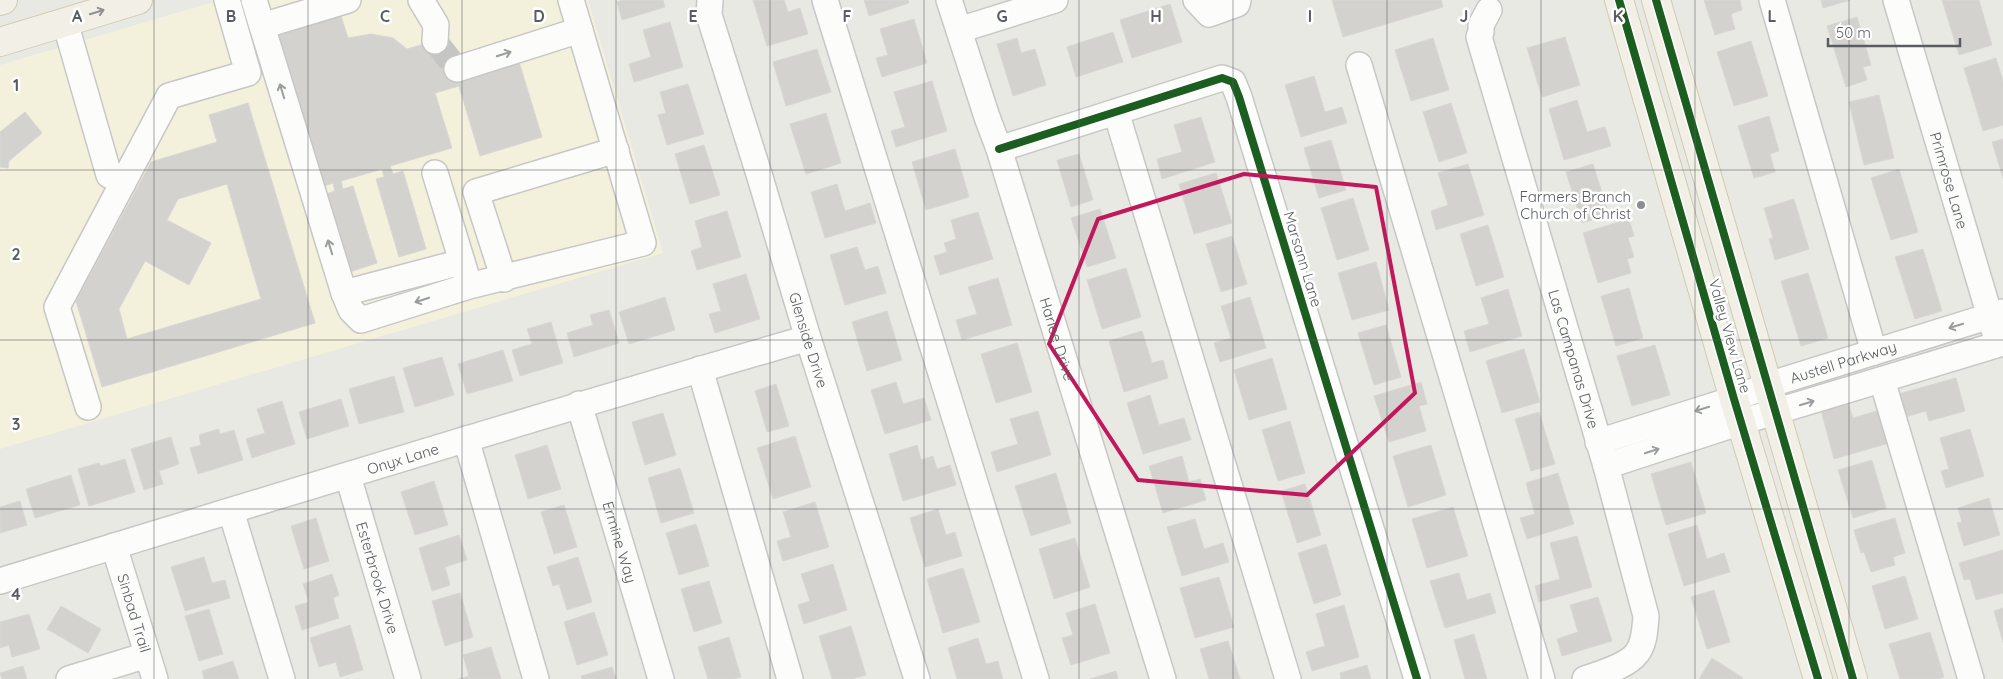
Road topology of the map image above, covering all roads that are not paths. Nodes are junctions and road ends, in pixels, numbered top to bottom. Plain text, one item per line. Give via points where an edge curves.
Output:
1 (138, 0) edge
2 (227, 0) edge
3 (254, 0) edge
4 (348, 0) edge
5 (421, 0) edge
6 (571, 0) edge
7 (710, 0) edge
8 (825, 0) edge
9 (949, 0) edge
10 (1055, 0) edge
11 (1196, 0) edge
12 (1238, 0) edge
13 (1620, 0) edge
14 (1656, 0) edge
15 (1772, 0) edge
16 (1896, 0) edge
17 (1489, 10) dead end
18 (65, 22) junction
19 (262, 26) junction
20 (580, 30) junction
21 (959, 30) junction
22 (435, 33) tunnel mouth
23 (0, 42) edge
24 (1359, 65) dead end
25 (458, 69) dead end
26 (1116, 112) junction
27 (999, 149) junction
28 (616, 150) junction
29 (435, 173) dead end
30 (123, 183) junction
31 (462, 262) junction
32 (504, 279) junction
33 (469, 286) junction
34 (344, 293) junction
35 (1996, 314) edge
36 (808, 338) junction
37 (2002, 349) edge
38 (1874, 352) junction
39 (700, 369) junction
40 (1882, 380) junction
41 (1768, 385) junction
42 (579, 404) junction
43 (88, 407) dead end
44 (1738, 410) junction
45 (1777, 412) junction
46 (466, 439) junction
47 (1598, 442) junction
48 (1606, 466) junction
49 (348, 476) junction
50 (231, 512) junction
51 (114, 546) junction
52 (0, 581) edge
53 (147, 655) junction
54 (70, 679) edge
55 (155, 679) edge
56 (282, 679) edge
57 (408, 679) edge
58 (536, 679) edge
59 (661, 679) edge
60 (790, 679) edge
61 (917, 679) edge
62 (1036, 679) edge
63 (1163, 679) edge
64 (1288, 679) edge
65 (1417, 679) edge
66 (1542, 679) edge
67 (1585, 679) edge
68 (1818, 679) edge
69 (1853, 679) edge
70 (1971, 679) edge

18 -> 1 main road
2 - 30 street via 248,73 169,96
3 - 19 street
4 - 19 street
5 - 22 street
6 - 20 street
7 - 36 street, Glenside Drive via 709,15
8 - 62 street
9 - 21 street, Harlee Drive
10 - 21 street
11 - 12 street via 1209,14 1236,4
13 - 44 main road, Valley View Lane
14 - 41 main road, Valley View Lane
15 - 38 street
16 - 35 street, Primrose Lane
17 - 47 street, Las Campanas Drive via 1479,37
18 - 23 main road
18 - 30 street via 109,175
34 -> 19 street
25 -> 20 street
20 - 28 street
21 - 27 street, Harlee Drive
24 - 66 street
26 - 27 street, Marsann Lane
26 - 64 street
26 - 65 street, Marsann Lane via 1222,78 1233,82
27 - 63 street, Harlee Drive
28 - 32 street via 476,192
28 - 32 street via 643,244
29 - 31 street
30 - 43 street via 57,307
31 - 33 street
31 - 34 street
32 - 33 street
33 -> 34 street via 361,320 351,310
35 - 37 street, Primrose Lane
35 -> 38 street, Austell Parkway
36 - 39 street, Onyx Lane
36 - 61 street, Glenside Drive
37 - 40 street, Austell Parkway
38 - 41 street, Austell Parkway
39 - 42 street, Onyx Lane
39 - 60 street
45 -> 40 street, Austell Parkway
40 - 70 street
41 - 44 street, Austell Parkway
41 - 45 main road, Valley View Lane
42 - 46 street, Onyx Lane
42 - 59 street, Ermine Way
44 - 45 street, Austell Parkway
44 -> 47 street, Austell Parkway
48 -> 44 street, Austell Parkway
44 - 68 main road, Valley View Lane
45 - 69 main road, Valley View Lane
46 - 49 street, Onyx Lane
46 - 58 street
47 - 48 street, Las Campanas Drive
48 - 67 street, Las Campanas Drive via 1646,616 1638,653 1623,664
49 - 50 street, Onyx Lane
49 - 57 street, Esterbrook Drive
50 - 51 street, Onyx Lane
50 - 56 street
51 - 52 street, Onyx Lane
51 - 53 street, Sinbad Trail
53 - 54 street
53 - 55 street, Sinbad Trail

